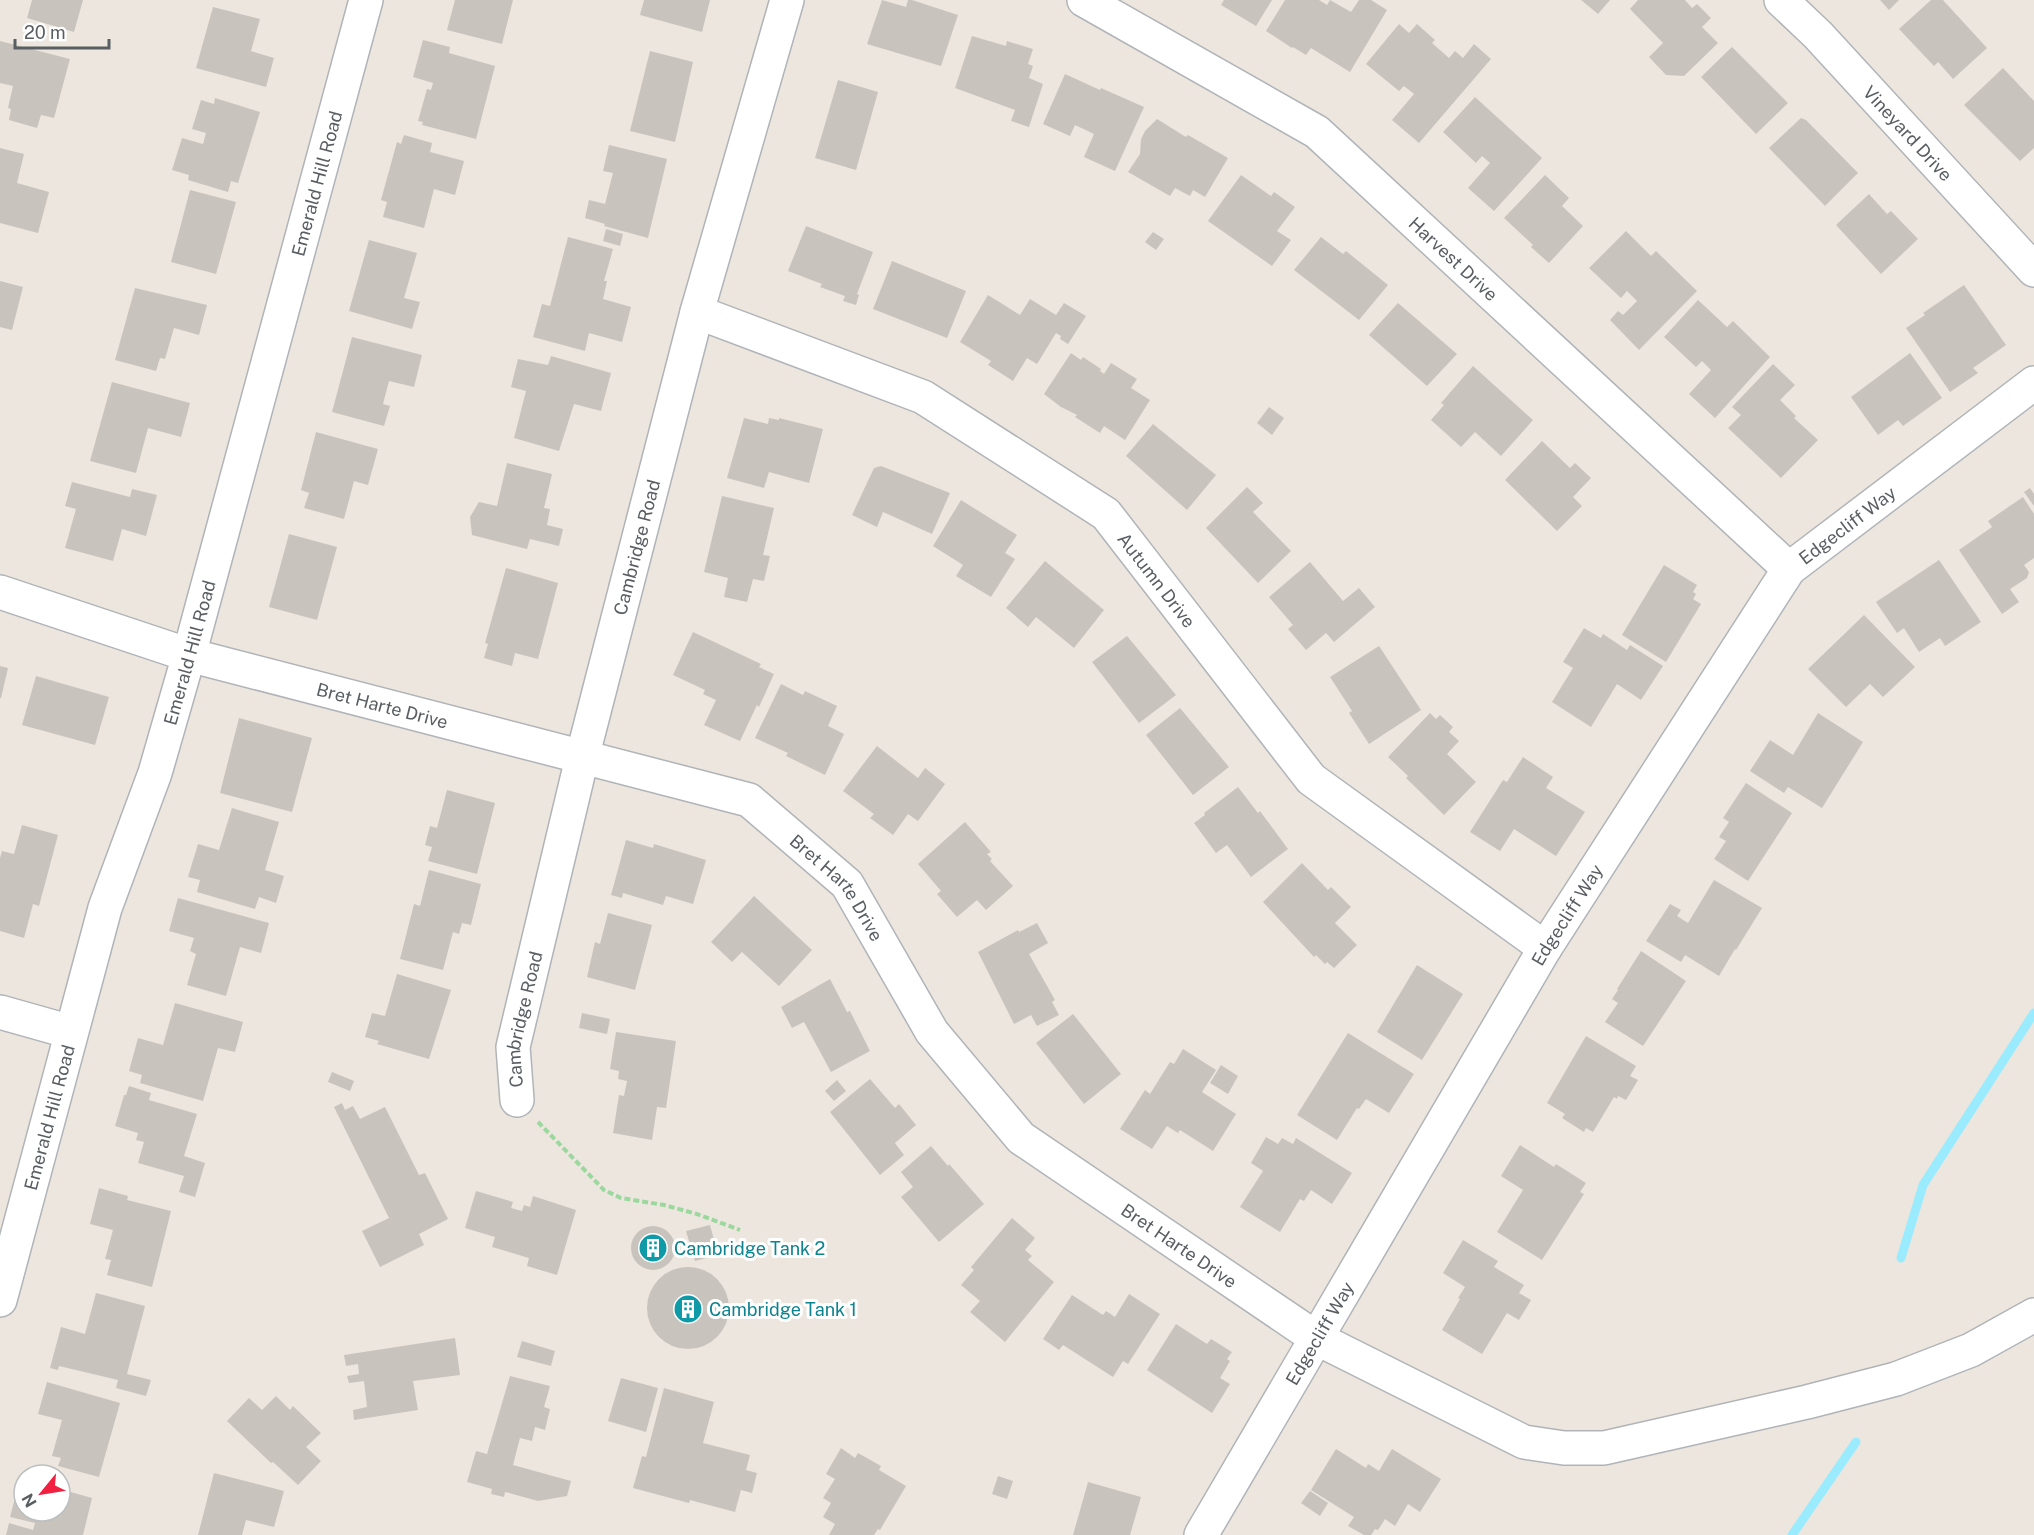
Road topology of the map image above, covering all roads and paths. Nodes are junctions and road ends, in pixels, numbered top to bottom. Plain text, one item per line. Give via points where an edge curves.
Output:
1 (366, 0) edge
2 (787, 0) edge
3 (1084, 0) edge
4 (1781, 0) edge
5 (2034, 270) edge
6 (697, 312) junction
7 (2034, 383) edge
8 (1789, 569) junction
9 (0, 592) edge
10 (189, 655) junction
11 (582, 758) junction
12 (1545, 948) junction
13 (0, 1012) edge
14 (71, 1032) junction
15 (516, 1100) joint
16 (740, 1230) dead end
17 (0, 1300) edge
18 (2034, 1315) edge
19 (1316, 1338) junction
20 (1201, 1535) edge

1 - 10 street, Emerald Hill Road
2 - 6 street, Cambridge Road
3 - 8 street, Harvest Drive via 1317,132
4 - 5 street, Vineyard Drive via 1818,35
6 - 11 street, Cambridge Road
6 - 12 street, Autumn Drive via 923,397 1106,514 1311,779
7 - 8 street, Edgecliff Way
8 - 12 street, Edgecliff Way
9 - 10 street, Bret Harte Drive
10 - 11 street, Bret Harte Drive
10 - 14 street, Emerald Hill Road via 155,773 105,908
11 - 15 street, Cambridge Road via 513,1047
11 - 19 street, Bret Harte Drive via 749,800 847,884 932,1032 1021,1138
12 - 19 street, Edgecliff Way
13 - 14 street
14 - 17 street, Emerald Hill Road
15 - 16 path via 604,1190 621,1198 697,1214
18 - 19 street, Bret Harte Drive via 1971,1350 1896,1379 1604,1448 1524,1442
19 - 20 street, Edgecliff Way

